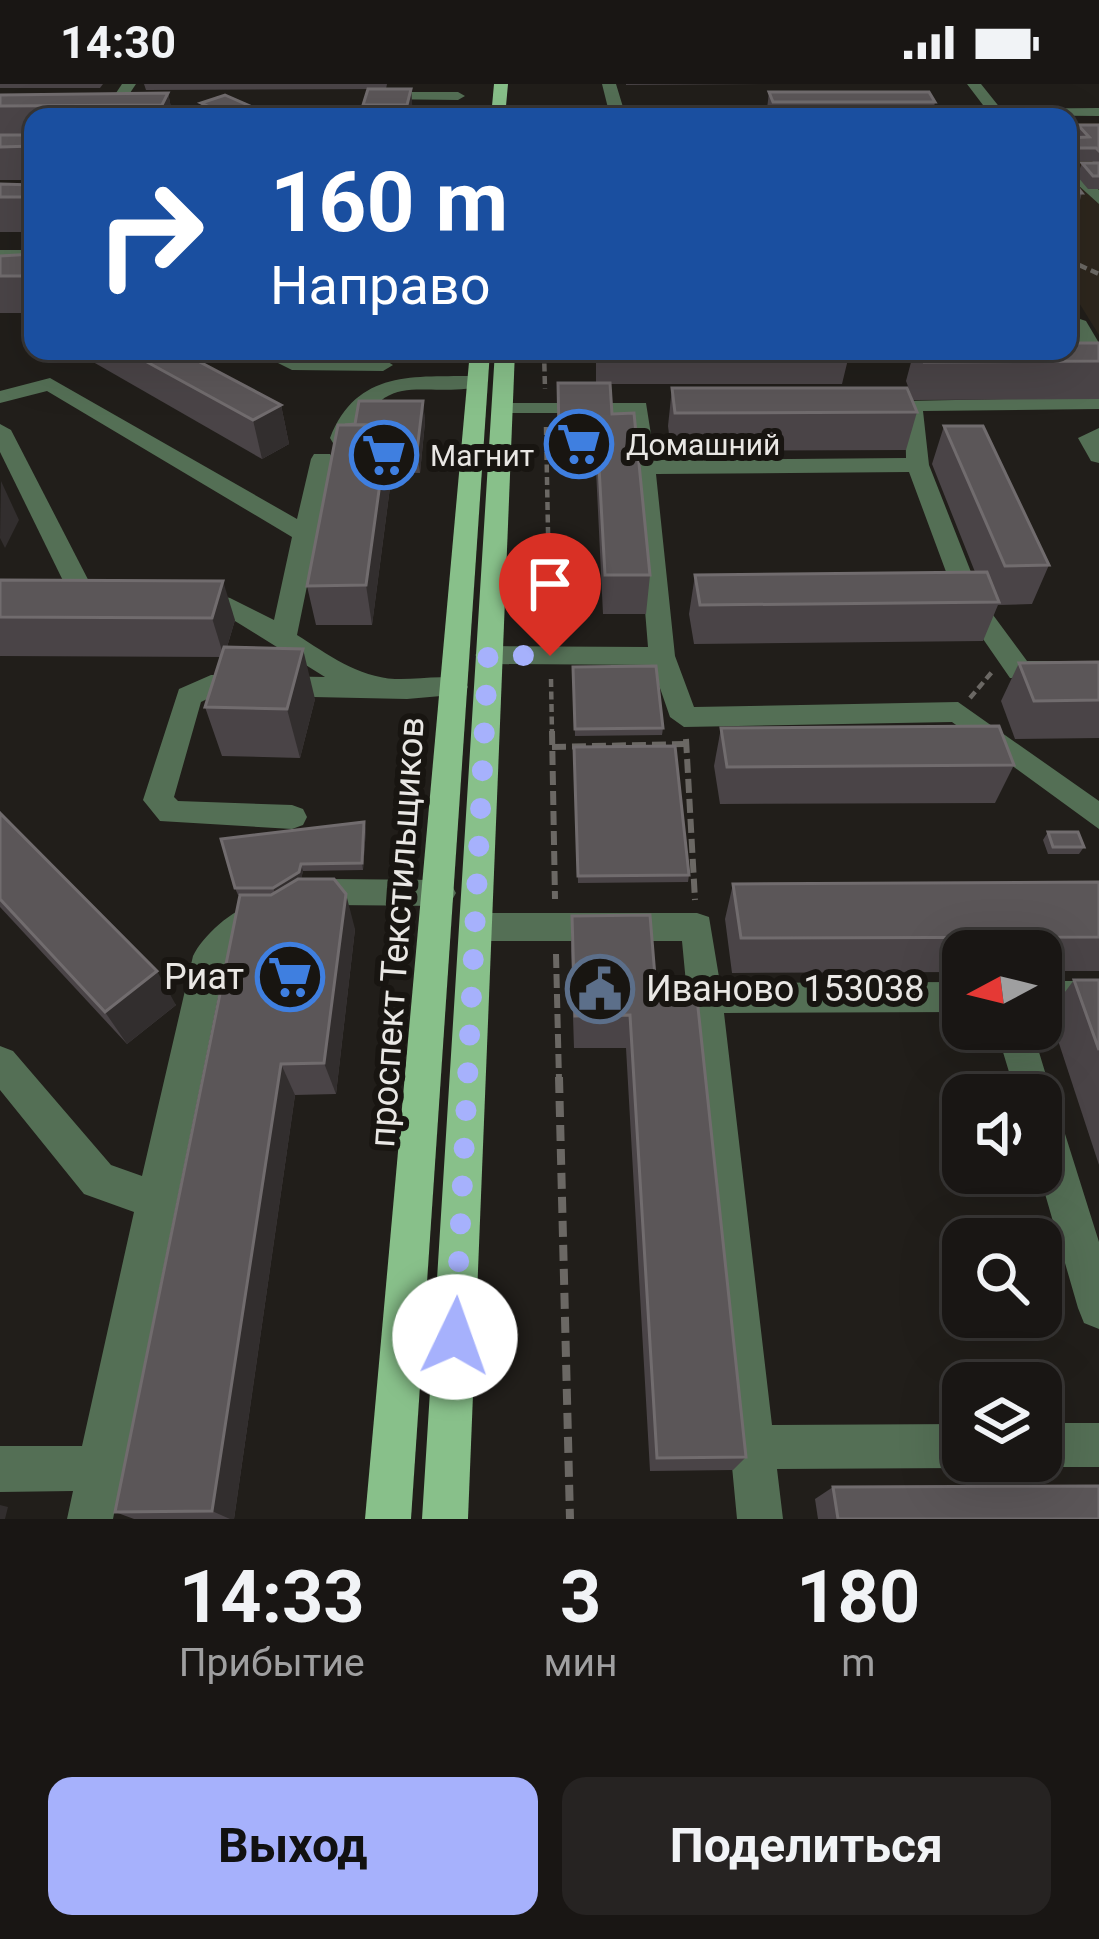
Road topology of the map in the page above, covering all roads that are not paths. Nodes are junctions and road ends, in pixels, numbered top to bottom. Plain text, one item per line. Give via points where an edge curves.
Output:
1 (974, 84) edge
2 (407, 90) edge
3 (378, 96) edge
4 (458, 96) dead end
5 (993, 108) edge
6 (1077, 176) edge
7 (1099, 199) edge
8 (24, 275) edge
9 (5, 276) edge
10 (1077, 323) edge
11 (1099, 359) edge
12 (286, 360) edge
13 (505, 360) edge
14 (383, 365) dead end
15 (479, 367) edge
16 (0, 397) edge
17 (1099, 403) edge
18 (502, 407) junction
19 (0, 430) edge
20 (1099, 434) edge
21 (341, 438) edge
22 (1099, 456) edge
23 (322, 459) dead end
24 (918, 465) junction
25 (644, 467) junction
26 (305, 534) junction
27 (84, 596) edge
28 (175, 596) edge
29 (929, 602) edge
30 (970, 602) junction
31 (657, 604) junction
32 (691, 604) edge
33 (284, 635) junction
34 (488, 655) junction
35 (662, 656) junction
36 (1099, 670) edge
37 (380, 687) junction
38 (454, 687) junction
39 (292, 817) dead end
40 (1099, 817) edge
41 (440, 893) junction
42 (476, 927) junction
43 (1062, 996) edge
44 (1099, 996) edge
45 (942, 997) edge
46 (704, 998) junction
47 (0, 1063) edge
48 (1062, 1187) edge
49 (156, 1201) junction
50 (1099, 1308) edge
51 (1062, 1445) edge
52 (1099, 1445) edge
53 (942, 1446) edge
54 (753, 1447) junction
55 (100, 1468) junction
56 (0, 1469) edge
57 (90, 1519) edge
58 (388, 1519) edge
59 (445, 1519) edge
60 (760, 1519) edge

1 - 5 street
2 - 3 street
2 - 4 street
6 - 7 street
8 - 9 street
10 - 11 street
12 - 14 street
13 - 18 main road, проспект Текстильщиков
15 - 21 street via 371,391 346,418
15 - 38 main road, проспект Текстильщиков
16 - 26 street via 50,384
17 - 24 street via 912,405
18 - 25 street via 639,407
18 - 34 main road, проспект Текстильщиков
19 - 27 street
20 - 22 street via 1089,438
23 - 26 street
24 - 25 street
24 - 30 street
25 - 31 street
26 - 33 street
28 - 33 street via 238,608
29 - 30 street
30 - 36 street via 1020,671
31 - 32 street
31 - 35 street
33 - 37 street
34 - 35 street
34 - 42 main road, проспект Текстильщиков
35 - 40 street via 685,730 958,712
37 - 38 street
37 - 39 street via 211,686 189,696 158,800 171,813
38 - 41 main road, проспект Текстильщиков
41 - 49 street via 331,892 296,909 255,915 210,956
41 - 58 main road, проспект Текстильщиков
42 - 46 street via 697,927
42 - 59 main road, проспект Текстильщиков
43 - 44 street
45 - 46 street
46 - 54 street
47 - 49 street via 98,1180
48 - 50 street
49 - 55 street
51 - 52 street
53 - 54 street
54 - 60 street
55 - 56 street
55 - 57 street

